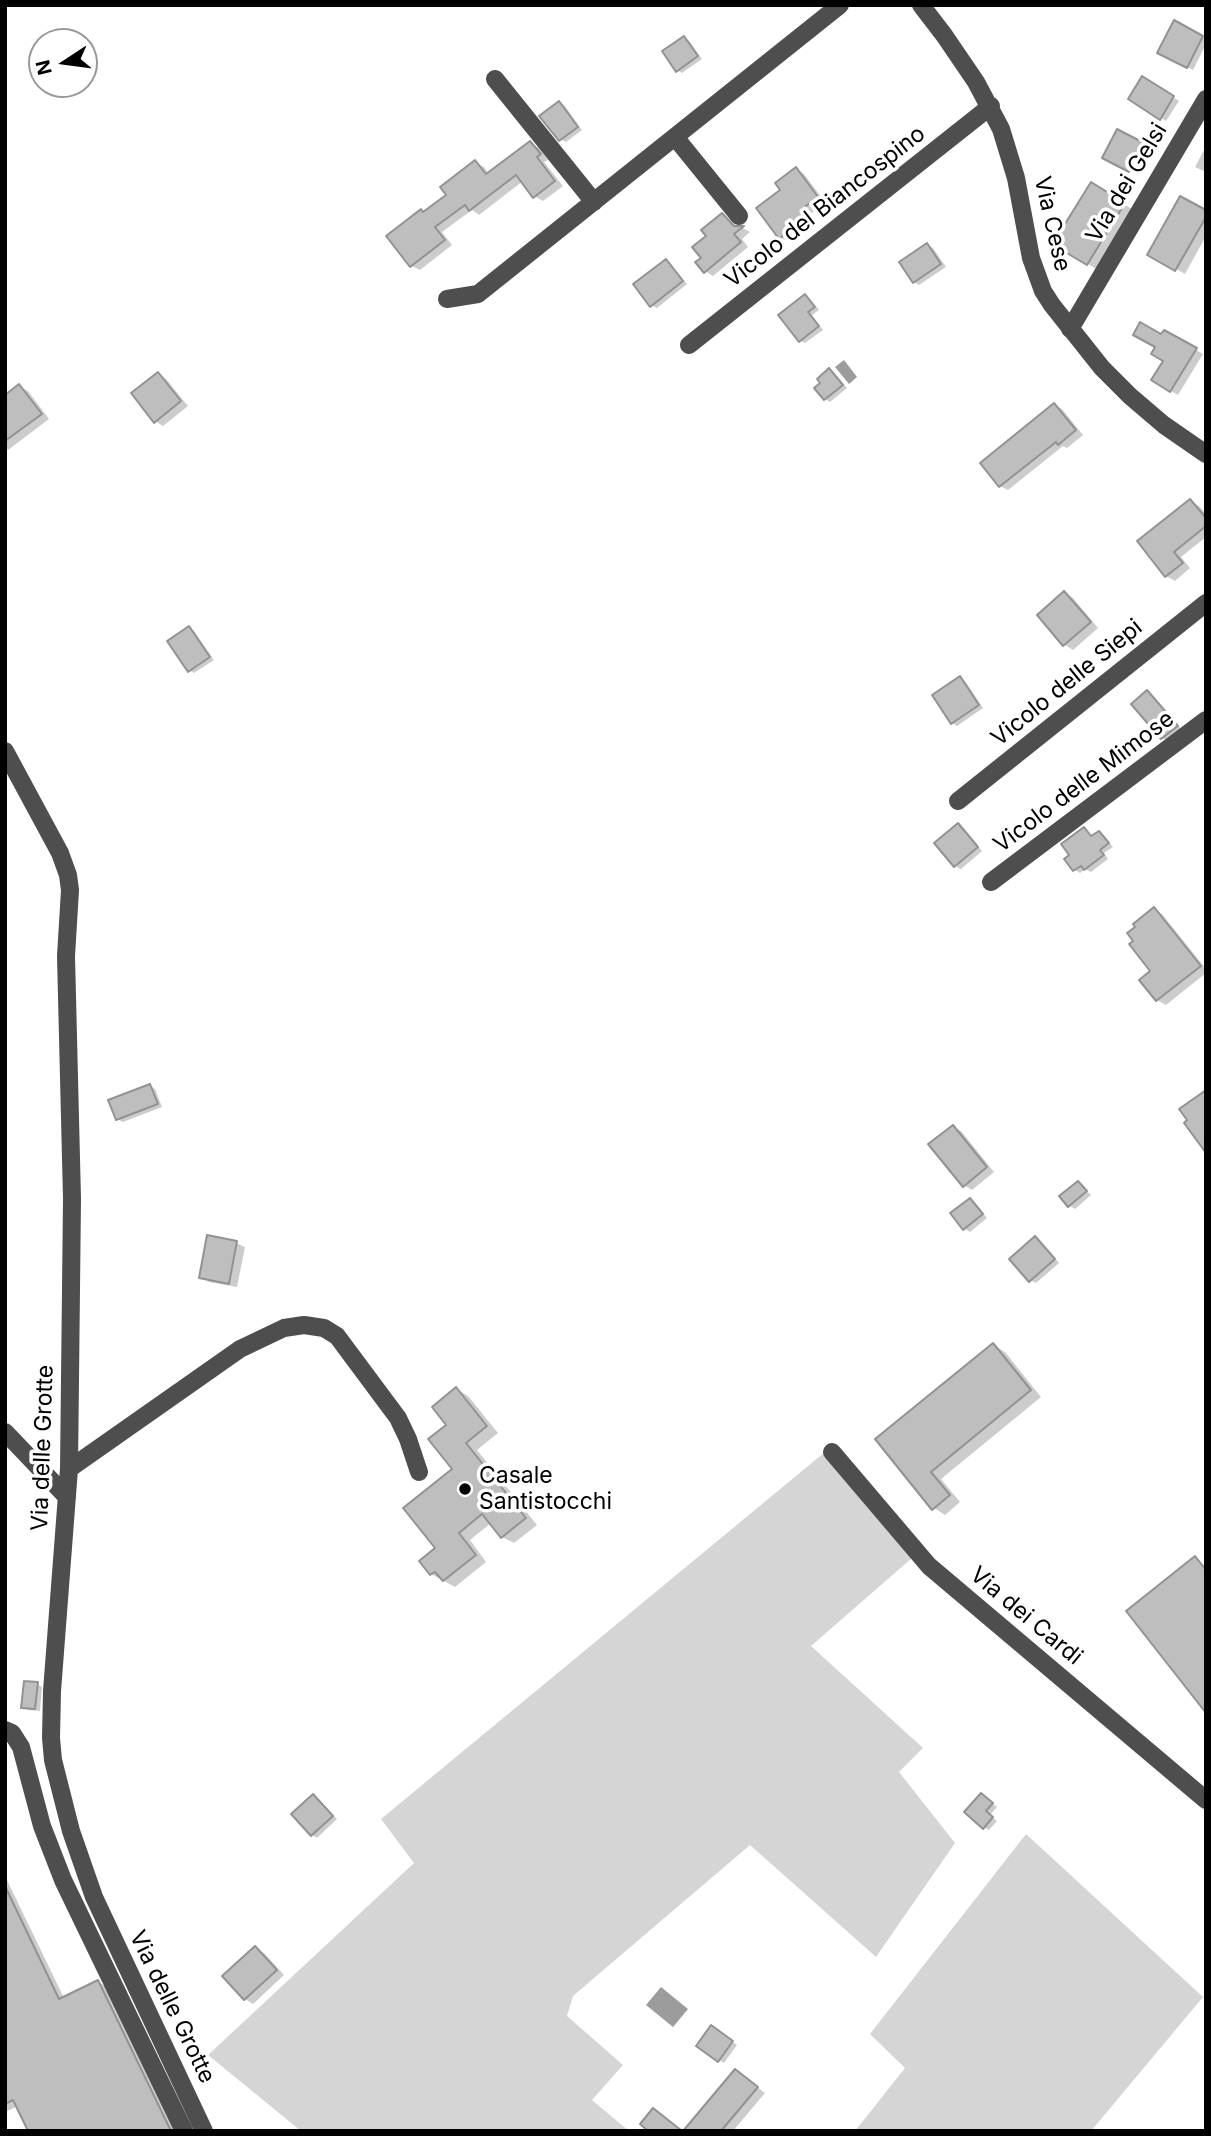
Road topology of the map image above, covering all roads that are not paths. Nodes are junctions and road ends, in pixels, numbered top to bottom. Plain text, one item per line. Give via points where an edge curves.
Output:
1 (840, 5) edge
2 (920, 5) edge
3 (495, 79) dead end
4 (1206, 99) edge
5 (991, 106) junction
6 (675, 137) junction
7 (594, 202) junction
8 (739, 216) dead end
9 (447, 299) dead end
10 (1070, 329) junction
11 (689, 345) dead end
12 (1206, 454) edge
13 (1206, 603) edge
14 (1206, 720) edge
15 (5, 751) edge
16 (958, 802) dead end
17 (991, 882) dead end
18 (5, 1432) edge
19 (832, 1452) dead end
20 (69, 1469) junction
21 (419, 1472) dead end
22 (67, 1497) junction
23 (5, 1730) edge
24 (1206, 1800) edge
25 (184, 2131) edge
26 (204, 2131) edge

1 - 6 street
2 - 5 street, Via Cese
3 - 7 street
4 - 10 street, Via dei Gelsi
5 - 10 street, Via Cese via 1013,166 1036,273
5 - 11 street, Vicolo del Biancospino
6 - 7 street
6 - 8 street
7 - 9 street via 478,295
10 - 12 street, Via Cese via 1130,396
13 - 16 street, Vicolo delle Siepi
14 - 17 street, Vicolo delle Mimose
15 - 20 street, Via delle Grotte via 61,853 69,882
18 - 22 street
19 - 24 street, Via dei Cardi via 929,1566
20 - 21 street via 240,1349 277,1331 304,1325 337,1336 398,1418
20 - 22 street, Via delle Grotte
22 - 26 street, Via delle Grotte via 51,1715 58,1785 102,1917
23 - 25 street via 21,1746 57,1867

